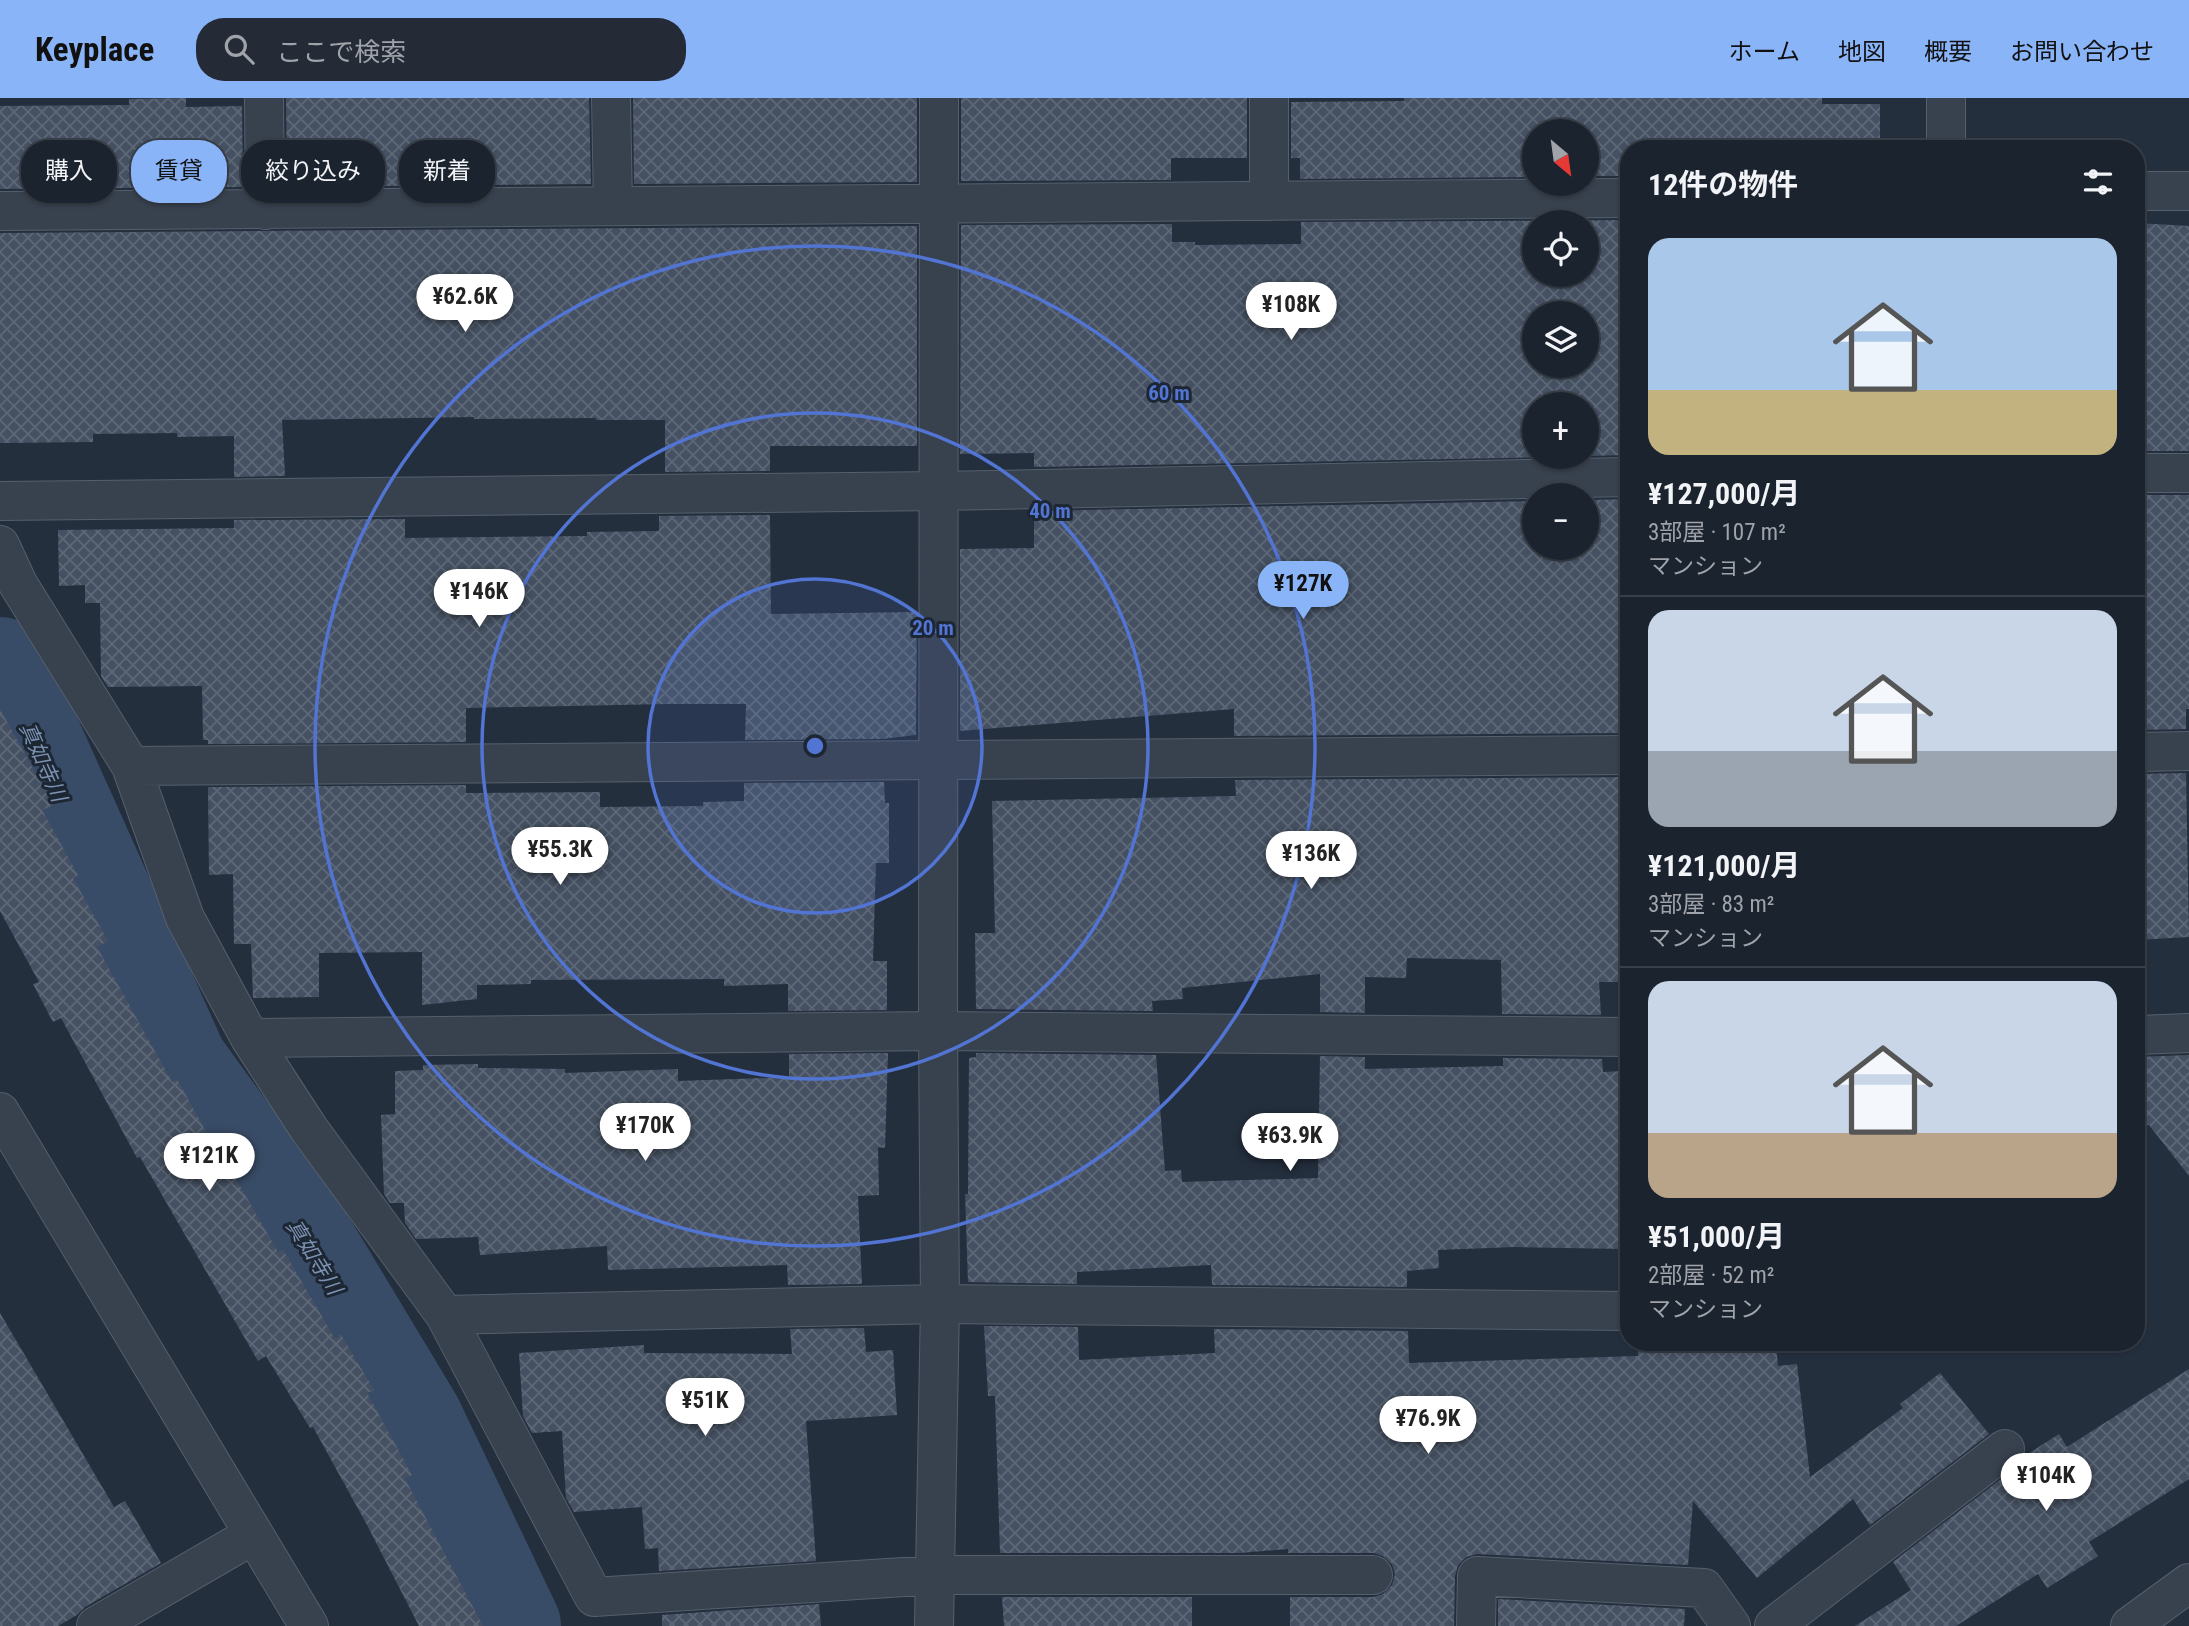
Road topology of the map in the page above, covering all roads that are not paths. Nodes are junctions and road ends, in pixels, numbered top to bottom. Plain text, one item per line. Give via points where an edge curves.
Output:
1 (264, 98) edge
2 (611, 98) edge
3 (939, 98) edge
4 (1269, 98) edge
5 (1946, 98) edge
6 (1946, 140) edge
7 (2145, 191) edge
8 (2189, 191) edge
9 (1620, 198) edge
10 (1269, 201) junction
11 (939, 202) junction
12 (613, 206) junction
13 (265, 210) junction
14 (0, 211) edge
15 (2145, 473) edge
16 (2189, 473) edge
17 (1620, 477) edge
18 (938, 491) junction
19 (0, 501) edge
20 (0, 545) edge
21 (9, 589) edge
22 (2189, 751) edge
23 (2145, 752) edge
24 (1620, 755) edge
25 (938, 759) junction
26 (131, 766) junction
27 (937, 1031) junction
28 (2189, 1033) edge
29 (2145, 1035) edge
30 (1620, 1037) edge
31 (250, 1038) junction
32 (0, 1112) edge
33 (940, 1304) junction
34 (1620, 1311) edge
35 (445, 1315) junction
36 (2005, 1449) dead end
37 (253, 1535) junction
38 (935, 1575) junction
39 (1373, 1575) dead end
40 (2189, 1583) edge
41 (603, 1612) edge
42 (96, 1626) edge
43 (309, 1626) edge
44 (934, 1626) edge
45 (1476, 1626) edge
46 (1731, 1626) edge
47 (1774, 1626) edge
48 (2130, 1626) edge

1 - 13 street
2 - 12 street
3 - 11 street
4 - 10 street
5 - 6 street
7 - 8 street
9 - 10 street
10 - 11 street
11 - 12 street
11 - 18 street
12 - 13 street
13 - 14 street
15 - 16 street
17 - 18 street
18 - 19 street
18 - 25 street
20 - 21 street
21 - 26 street
22 - 23 street
24 - 25 street
25 - 26 street
25 - 27 street
26 - 31 street via 184,918
27 - 30 street
27 - 31 street
27 - 33 street
28 - 29 street
31 - 35 street via 309,1129
32 - 37 street
33 - 34 street
33 - 35 street
33 - 38 street
35 - 41 street
36 - 47 street
37 - 42 street
37 - 43 street
38 - 39 street
38 - 41 street
38 - 44 street
40 - 48 street
45 - 46 street via 1477,1576 1704,1588

